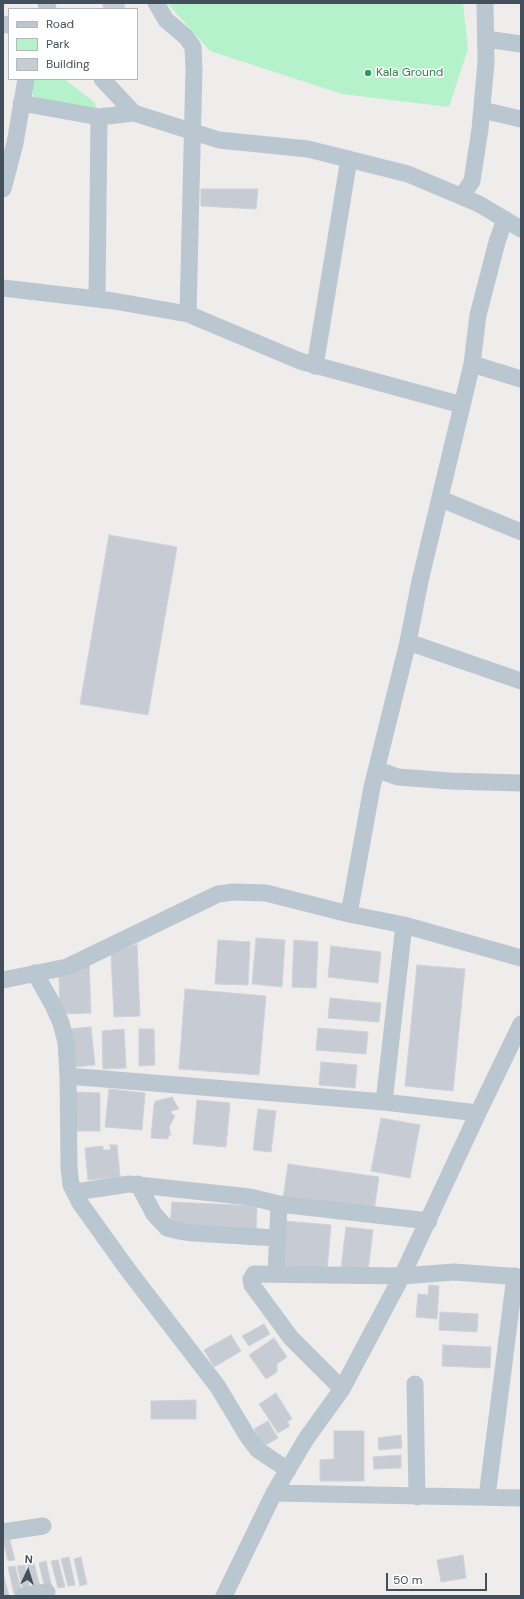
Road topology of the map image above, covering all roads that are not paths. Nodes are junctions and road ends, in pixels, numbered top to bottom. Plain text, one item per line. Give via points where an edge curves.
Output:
1 (156, 3) edge
2 (485, 3) edge
3 (486, 39) junction
4 (521, 44) edge
5 (26, 80) edge
6 (103, 80) edge
7 (21, 103) junction
8 (482, 110) junction
9 (134, 113) junction
10 (100, 117) junction
11 (521, 120) edge
12 (193, 132) junction
13 (9, 142) edge
14 (349, 159) junction
15 (3, 189) edge
16 (462, 196) junction
17 (505, 219) junction
18 (521, 229) edge
19 (3, 288) edge
20 (97, 299) junction
21 (188, 314) junction
22 (472, 364) junction
23 (315, 366) junction
24 (521, 379) edge
25 (462, 405) junction
26 (440, 499) junction
27 (521, 532) edge
28 (408, 642) junction
29 (521, 681) edge
30 (378, 770) junction
31 (521, 783) edge
32 (349, 914) junction
33 (404, 926) junction
34 (521, 958) edge
35 (35, 973) junction
36 (3, 980) edge
37 (521, 1024) edge
38 (68, 1076) junction
39 (384, 1102) junction
40 (478, 1113) junction
41 (138, 1184) junction
42 (75, 1192) junction
43 (279, 1204) junction
44 (429, 1221) junction
45 (278, 1238) junction
46 (276, 1274) junction
47 (402, 1276) junction
48 (518, 1276) edge
49 (416, 1384) dead end
50 (342, 1389) junction
51 (288, 1470) junction
52 (274, 1493) junction
53 (418, 1496) junction
54 (487, 1497) junction
55 (521, 1498) edge
56 (43, 1526) dead end
57 (3, 1532) edge
58 (47, 1592) dead end
59 (23, 1596) edge
60 (225, 1596) edge

1 - 12 street via 166,20 186,37 193,47
2 - 3 street
3 - 4 street
3 - 8 street
5 - 7 street
6 - 9 street
7 - 10 street
7 - 13 street
8 - 11 street
8 - 16 street via 472,181
9 - 10 street
9 - 12 street
10 - 20 street
12 - 14 street via 218,140 308,149
12 - 21 street
13 - 15 street
14 - 16 street via 408,174
14 - 23 street
16 - 17 street
17 - 18 street
17 - 22 street via 478,315
19 - 20 street
20 - 21 street
21 - 23 street
22 - 24 street
22 - 25 street
23 - 25 street
25 - 26 street
26 - 27 street
26 - 28 street
28 - 29 street
28 - 30 street
30 - 31 street via 398,777
30 - 32 street via 372,787
32 - 33 street
32 - 35 street via 266,893 218,894 67,967
33 - 34 street
33 - 39 street
35 - 36 street
35 - 38 street via 61,1023 66,1042
37 - 40 street
38 - 39 street
38 - 42 street via 69,1168 71,1185
39 - 40 street
40 - 44 street
41 - 42 street
41 - 43 street via 250,1197
41 - 45 street via 154,1214 167,1228 193,1233
42 - 51 street via 80,1203 128,1270 218,1387 248,1437 258,1450
43 - 44 street
43 - 45 street
44 - 47 street
45 - 46 street
46 - 47 street
46 - 50 street via 254,1274 251,1279 252,1286 291,1338
47 - 48 street via 454,1272
47 - 50 street
48 - 54 street
49 - 53 street
50 - 51 street via 306,1438
51 - 52 street
52 - 53 street
52 - 60 street
53 - 54 street
54 - 55 street
56 - 57 street
58 - 59 street

